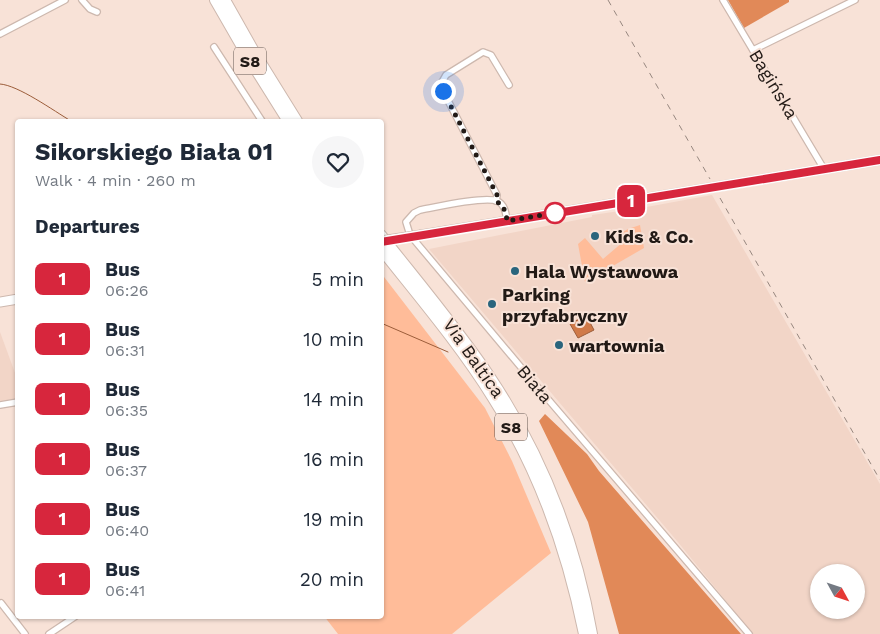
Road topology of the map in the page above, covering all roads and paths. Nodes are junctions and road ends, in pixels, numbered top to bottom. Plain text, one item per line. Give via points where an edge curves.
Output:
1 (65, 0) edge
2 (82, 0) edge
3 (216, 0) edge
4 (225, 0) edge
5 (723, 0) edge
6 (855, 0) edge
7 (97, 12) dead end
8 (0, 34) edge
9 (214, 47) dead end
10 (753, 50) junction
11 (510, 85) dead end
12 (261, 119) edge
13 (287, 119) edge
14 (296, 119) edge
15 (880, 160) edge
16 (824, 169) junction
17 (496, 201) junction
18 (507, 221) junction
19 (384, 239) edge
20 (384, 241) edge
21 (384, 253) edge
22 (15, 300) edge
23 (0, 302) edge
24 (15, 402) edge
25 (0, 405) edge
26 (1, 603) edge
27 (72, 619) edge
28 (25, 634) edge
29 (49, 634) edge
30 (584, 634) edge
31 (592, 634) edge
32 (749, 634) edge

1 - 8 street
2 - 7 street
3 - 13 highway, S8 via 252,66
4 - 14 highway, S8
5 - 10 street, Bagińska
6 - 10 street
9 - 12 street
10 - 16 street, Bagińska
11 - 17 street via 491,55 483,52 446,75 442,82 443,91 497,195
15 - 16 street
16 - 18 street
17 - 18 street via 502,204
17 - 32 street, Biała via 472,201 420,210 406,222 407,228 535,384
18 - 20 street, bridge
19 - 31 highway, Via Baltica / S8 via 480,362 527,441 566,532
21 - 30 highway, Via Baltica / S8 via 477,372 520,444 540,486 562,546
22 - 23 street
24 - 25 street
26 - 28 street
27 - 29 street

